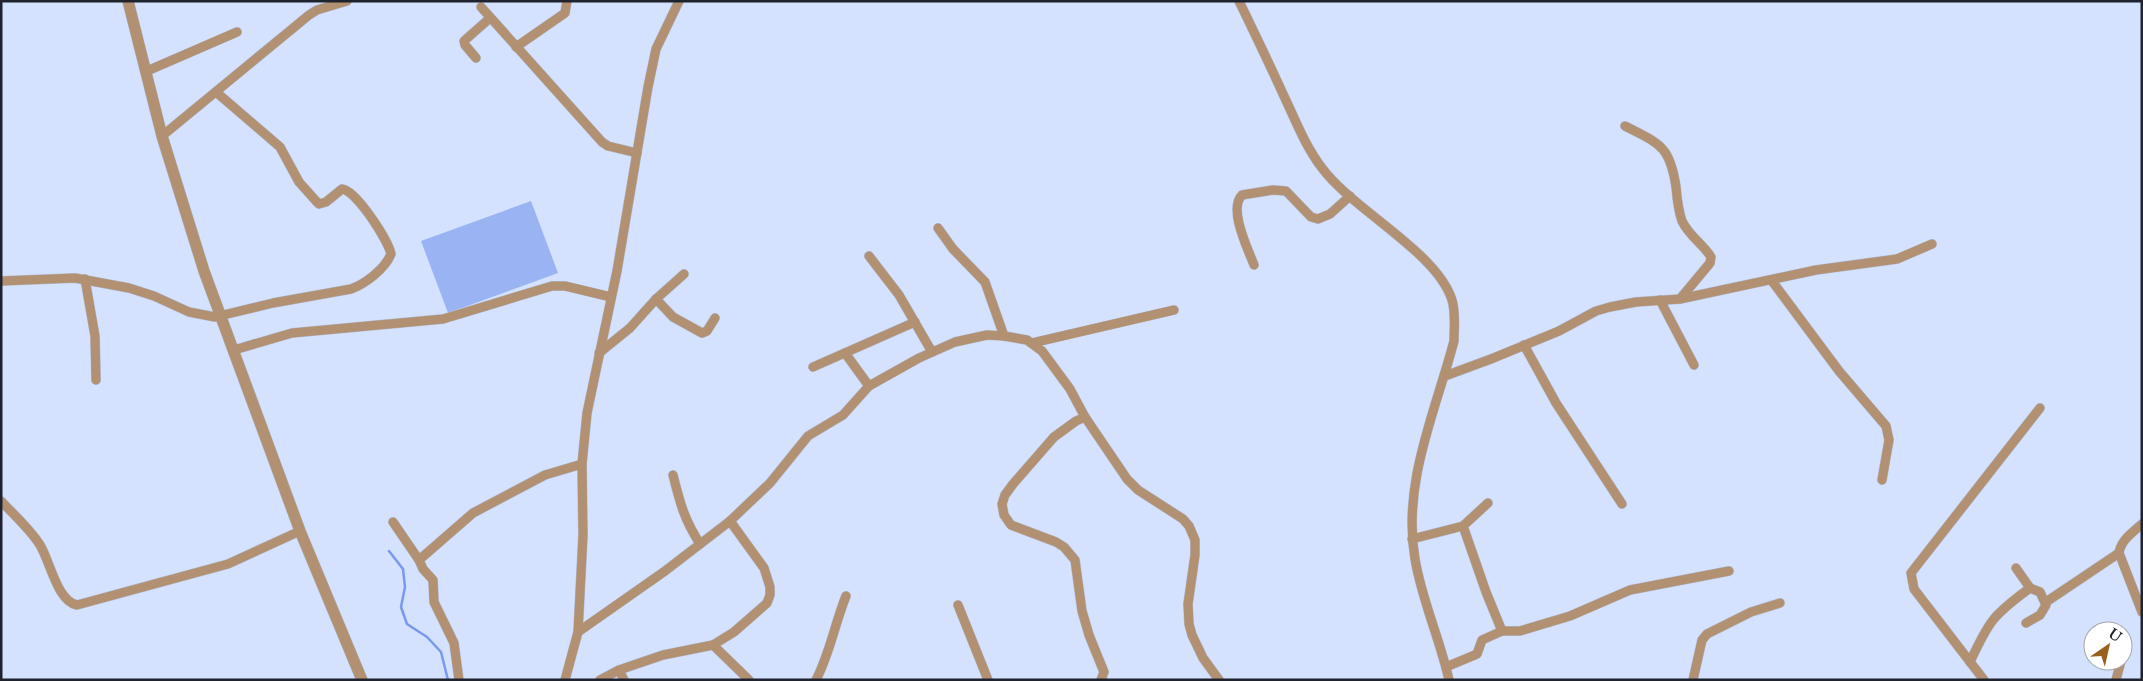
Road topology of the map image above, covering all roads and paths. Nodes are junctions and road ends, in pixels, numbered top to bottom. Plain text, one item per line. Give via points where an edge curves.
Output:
1 (128, 1) edge
2 (347, 1) edge
3 (567, 1) edge
4 (679, 1) edge
5 (1239, 1) edge
6 (481, 7) dead end
7 (490, 18) junction
8 (236, 32) dead end
9 (516, 47) junction
10 (476, 58) dead end
11 (147, 71) junction
12 (216, 92) junction
13 (1625, 126) dead end
14 (162, 136) junction
15 (637, 154) junction
16 (1350, 196) junction
17 (938, 228) dead end
18 (1932, 244) dead end
19 (869, 256) dead end
20 (1254, 265) dead end
21 (684, 274) dead end
22 (85, 280) junction
23 (1772, 281) junction
24 (1, 282) edge
25 (611, 297) junction
26 (1680, 299) junction
27 (656, 300) junction
28 (1660, 300) junction
29 (1174, 310) dead end
30 (220, 315) junction
31 (715, 318) dead end
32 (916, 322) junction
33 (1004, 336) junction
34 (1032, 343) junction
35 (1524, 345) junction
36 (234, 350) junction
37 (932, 352) junction
38 (599, 353) junction
39 (845, 353) junction
40 (1694, 365) dead end
41 (813, 367) dead end
42 (1445, 376) junction
43 (96, 380) dead end
44 (869, 386) junction
45 (2040, 408) dead end
46 (1085, 417) junction
47 (582, 464) junction
48 (673, 475) dead end
49 (1882, 480) dead end
50 (1, 501) edge
51 (1488, 503) dead end
52 (1622, 504) dead end
53 (730, 521) junction
54 (393, 522) dead end
55 (2142, 524) edge
56 (1463, 526) junction
57 (300, 531) junction
58 (1412, 539) junction
59 (700, 544) junction
60 (2119, 553) junction
61 (419, 560) junction
62 (2016, 568) dead end
63 (1729, 571) dead end
64 (2030, 588) junction
65 (846, 596) dead end
66 (2046, 602) junction
67 (1780, 603) dead end
68 (958, 605) dead end
69 (2142, 612) edge
70 (2026, 623) dead end
71 (1502, 631) junction
72 (578, 632) junction
73 (713, 645) junction
74 (1970, 662) junction
75 (1446, 666) junction
76 (619, 670) junction
77 (362, 680) edge
78 (459, 680) edge
79 (565, 680) edge
80 (600, 680) edge
81 (624, 680) edge
82 (748, 680) edge
83 (816, 680) edge
84 (988, 680) edge
85 (1101, 680) edge
86 (1219, 680) edge
87 (1449, 680) edge
88 (1693, 680) edge
89 (1984, 680) edge

1 - 11 street
2 - 12 street via 308,15
3 - 9 street via 565,13
4 - 15 street via 656,49
5 - 16 street via 1315,157 1327,175
6 - 7 street
7 - 9 street
7 - 10 street via 464,41
8 - 11 street
9 - 15 street via 602,142
11 - 14 street
12 - 14 street
12 - 30 street via 276,142 299,182 319,204 342,189 353,194 385,239 390,254 383,266 357,287
13 - 26 street via 1665,151 1670,159 1678,211 1692,236 1711,257 1710,263
14 - 30 street
15 - 25 street
16 - 20 street via 1330,214 1318,219 1311,217 1286,191 1242,195 1237,204 1238,221
16 - 42 street via 1426,262 1446,284 1453,301 1455,320 1454,341
17 - 33 street via 985,282
18 - 23 street via 1897,259 1816,270
19 - 32 street via 900,295
21 - 27 street
22 - 24 street
22 - 30 street via 129,288 189,312
22 - 43 street via 94,336
23 - 26 street
23 - 49 street via 1839,371 1886,426 1889,440
25 - 36 street via 552,286 443,319 292,334
25 - 38 street
26 - 28 street
27 - 31 street via 673,317 702,333
27 - 38 street via 630,328
28 - 35 street via 1603,309
28 - 40 street
29 - 34 street
30 - 36 street
32 - 37 street
32 - 39 street
33 - 34 street
33 - 37 street via 972,338
34 - 46 street via 1042,351 1070,389
35 - 42 street
35 - 52 street via 1556,404
36 - 57 street
37 - 44 street
38 - 47 street via 587,413
39 - 41 street
39 - 44 street
42 - 58 street via 1417,467
44 - 53 street via 843,415 808,436 770,484
45 - 74 street via 1911,573 1914,589
46 - 85 street via 1054,437 1013,484 1002,504 1011,525 1064,546 1075,560 1082,611 1104,672
46 - 86 street via 1132,486 1189,526 1195,540 1196,555 1188,604 1189,624 1200,652
47 - 61 street via 545,475 473,513
47 - 72 street
48 - 59 street via 681,509
50 - 57 street via 40,544 64,597 78,605 228,564
51 - 56 street
53 - 59 street
53 - 73 street via 764,568 770,595 767,604 751,619
54 - 61 street
55 - 60 street via 2124,541
56 - 58 street
56 - 71 street
57 - 77 street
58 - 75 street via 1418,579
59 - 72 street
60 - 66 street
60 - 69 street
61 - 78 street via 433,580 434,602 454,643
62 - 64 street
63 - 71 street via 1630,590 1570,616 1520,631
64 - 66 street via 2040,592
64 - 74 street via 1994,617
65 - 83 street
66 - 70 street via 2040,615
67 - 88 street via 1752,612 1707,634 1702,640
68 - 84 street
71 - 75 street via 1482,640 1477,654
72 - 79 street
73 - 76 street via 663,655
73 - 82 street
74 - 89 street
75 - 87 street
76 - 80 street
76 - 81 street

